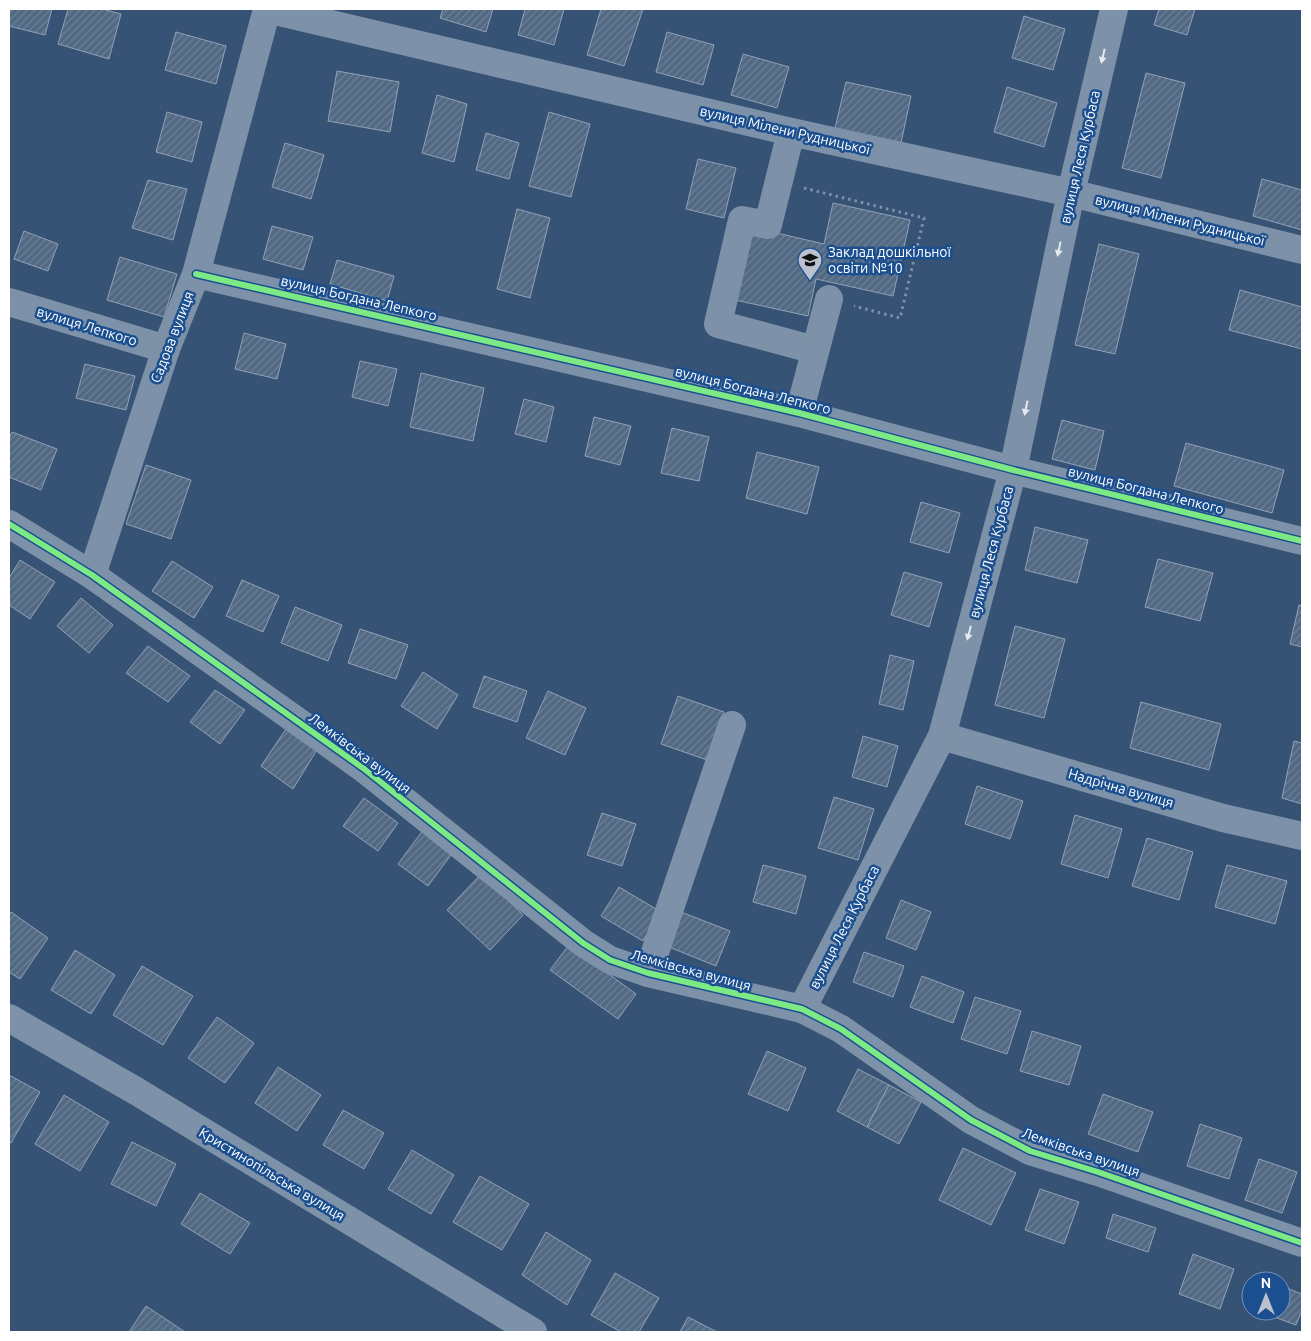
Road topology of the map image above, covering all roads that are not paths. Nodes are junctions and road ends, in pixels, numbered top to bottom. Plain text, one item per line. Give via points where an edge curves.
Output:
1 (267, 9) edge
2 (1114, 9) edge
3 (791, 132) junction
4 (1071, 193) junction
5 (1302, 250) edge
6 (196, 274) junction
7 (829, 299) road end
8 (9, 302) edge
9 (166, 350) junction
10 (815, 350) junction
11 (799, 413) junction
12 (1013, 470) junction
13 (9, 524) edge
14 (1302, 541) edge
15 (92, 574) junction
16 (732, 725) dead end
17 (942, 736) junction
18 (1302, 836) edge
19 (648, 973) junction
20 (802, 1009) junction
21 (9, 1018) edge
22 (1302, 1243) edge
23 (533, 1332) edge

1 - 3 street, вулиця Мілени Рудницької
1 - 6 street, Садова вулиця
2 -> 4 street, вулиця Леся Курбаса
3 - 4 street, вулиця Мілени Рудницької
3 - 10 street via 768,225 742,220 718,324
4 - 5 street, вулиця Мілени Рудницької
4 -> 12 street, вулиця Леся Курбаса
6 - 9 street, Садова вулиця
6 - 11 street, вулиця Богдана Лепкого
7 - 10 street
8 - 9 street, вулиця Лепкого
9 - 15 street, Садова вулиця
10 - 11 street
11 - 12 street, вулиця Богдана Лепкого
12 - 14 street, вулиця Богдана Лепкого
12 -> 17 street, вулиця Леся Курбаса
13 - 15 street, Лемківська вулиця
15 - 19 street, Лемківська вулиця via 363,768 583,943 610,960
16 - 19 street
17 - 18 street, Надрічна вулиця via 1222,818
17 - 20 street, вулиця Леся Курбаса
19 - 20 street, Лемківська вулиця
20 - 22 street, Лемківська вулиця via 841,1029 971,1120 1030,1151
21 - 23 street, Кристинопільська вулиця via 136,1091

